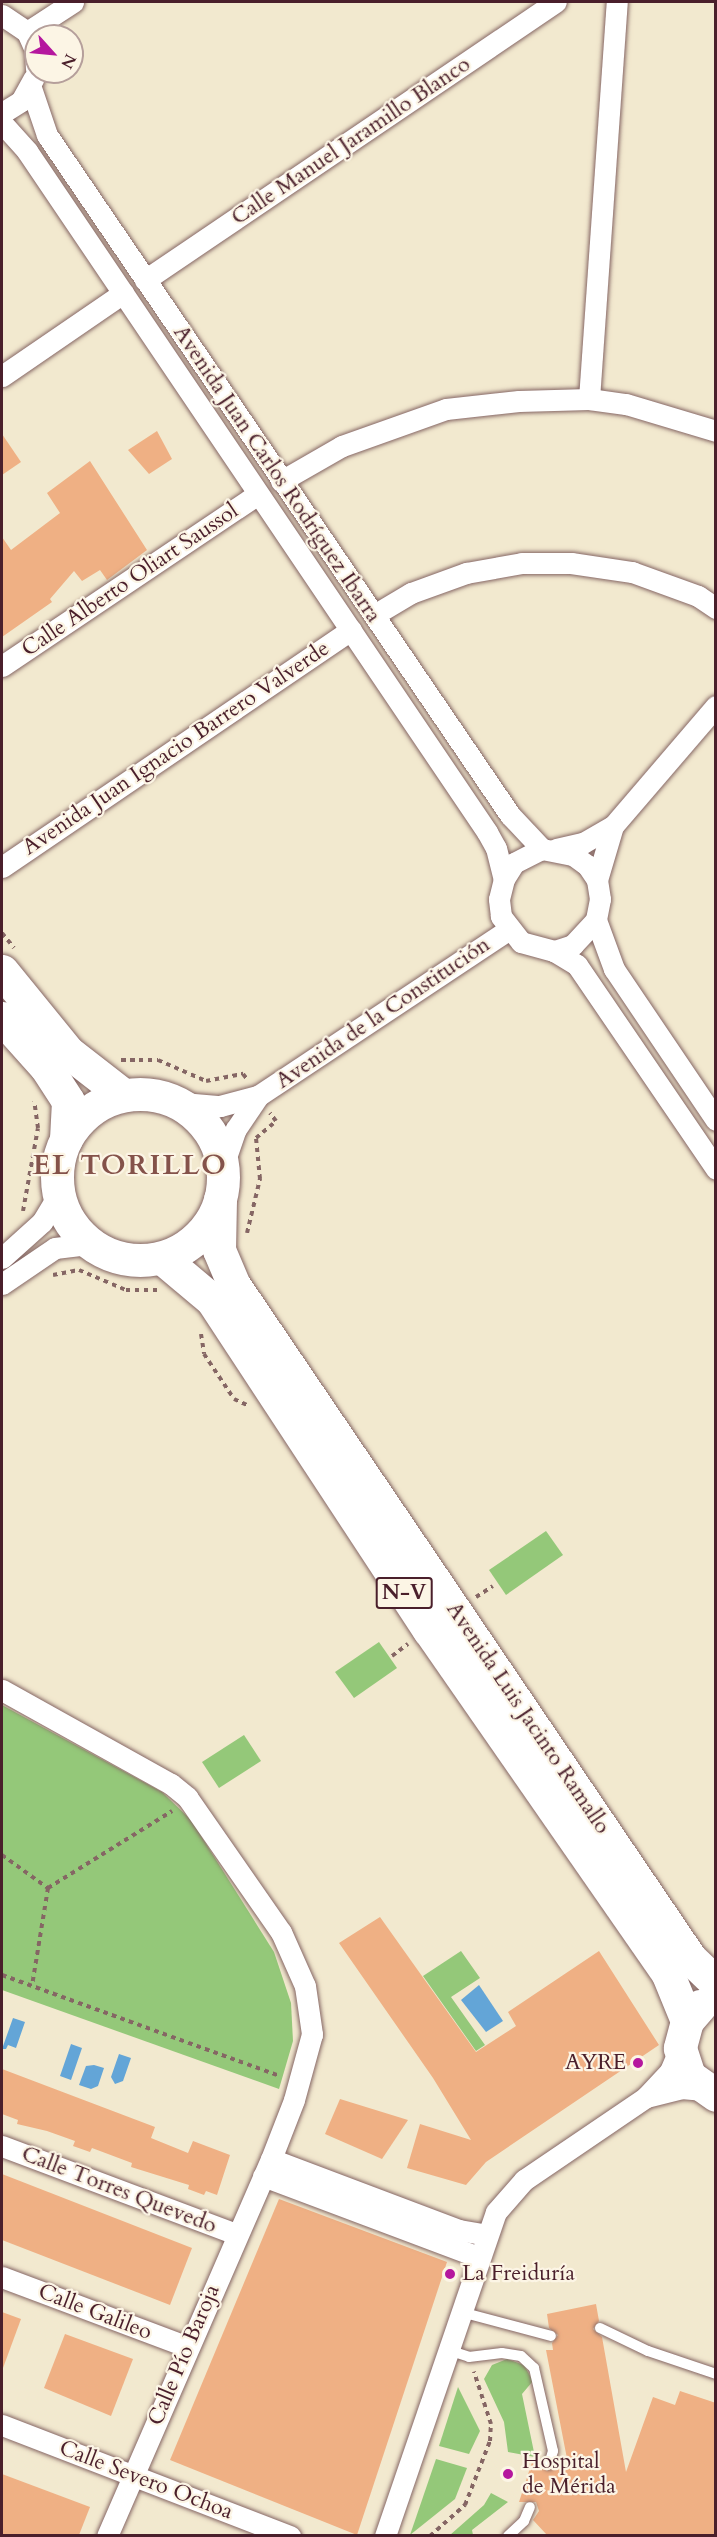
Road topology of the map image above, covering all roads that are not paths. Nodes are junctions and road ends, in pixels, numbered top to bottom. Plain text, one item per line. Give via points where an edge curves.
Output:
1 (73, 2) edge
2 (556, 2) edge
3 (616, 2) edge
4 (2, 15) edge
5 (39, 24) edge
6 (24, 30) edge
7 (30, 84) edge
8 (36, 84) edge
9 (2, 112) edge
10 (2, 123) edge
11 (145, 280) junction
12 (123, 293) junction
13 (2, 376) edge
14 (589, 399) junction
15 (716, 431) edge
16 (281, 481) junction
17 (258, 494) junction
18 (716, 608) edge
19 (374, 615) junction
20 (351, 630) junction
21 (2, 666) edge
22 (716, 706) edge
23 (613, 826) junction
24 (549, 849) junction
25 (2, 867) edge
26 (504, 879) junction
27 (597, 880) junction
28 (596, 920) junction
29 (508, 930) junction
30 (554, 951) junction
31 (9, 961) edge
32 (2, 1018) edge
33 (122, 1094) junction
34 (258, 1096) junction
35 (182, 1103) junction
36 (716, 1120) edge
37 (66, 1139) junction
38 (223, 1166) junction
39 (716, 1169) edge
40 (58, 1195) junction
41 (220, 1199) junction
42 (88, 1244) junction
43 (2, 1258) edge
44 (162, 1258) junction
45 (2, 1284) edge
46 (2, 1690) edge
47 (716, 1983) edge
48 (716, 1999) edge
49 (683, 2035) junction
50 (710, 2092) edge
51 (646, 2097) junction
52 (2, 2146) edge
53 (267, 2167) junction
54 (236, 2234) junction
55 (487, 2235) junction
56 (479, 2257) junction
57 (2, 2277) edge
58 (461, 2312) junction
59 (600, 2328) dead end
60 (550, 2336) dead end
61 (188, 2347) junction
62 (448, 2350) junction
63 (716, 2374) edge
64 (2, 2424) edge
65 (549, 2464) dead end
66 (134, 2474) junction
67 (530, 2507) dead end
68 (107, 2535) edge
69 (290, 2535) edge
70 (385, 2535) edge
71 (508, 2535) edge

1 - 5 street
2 - 11 street, Calle Manuel Jaramillo Blanco
3 - 14 street
4 - 6 street
7 - 9 street via 21,101
8 - 11 street, Avenida Juan Carlos Rodríguez Ibarra via 47,135
10 - 12 street, Avenida Juan Carlos Rodríguez Ibarra via 27,151
11 - 16 street, Avenida Juan Carlos Rodríguez Ibarra
12 - 13 street
12 - 17 street, Avenida Juan Carlos Rodríguez Ibarra
14 - 15 street via 637,406
14 - 16 street via 446,409 342,446
16 - 19 street, Avenida Juan Carlos Rodríguez Ibarra
17 - 20 street, Avenida Juan Carlos Rodríguez Ibarra
17 - 21 street, Calle Alberto Oliart Saussol
18 - 19 street via 698,596 632,572 571,563 522,563 466,573 411,593
19 - 24 street, Avenida Juan Carlos Rodríguez Ibarra via 510,815
20 - 25 street, Avenida Juan Ignacio Barrero Valverde
20 - 26 street, Avenida Juan Carlos Rodríguez Ibarra via 487,832 496,848
22 - 23 street
23 - 24 street via 583,843
23 - 27 street
24 - 26 street via 514,863
24 - 27 street via 573,855
26 - 29 street via 499,899
27 - 28 street via 600,899
28 - 30 street via 583,938
28 - 36 street via 614,969
29 - 30 street via 521,942
29 - 34 street, Avenida de la Constitución
30 - 39 street via 581,971
31 - 33 main road via 68,1052
32 - 37 main road via 46,1067 68,1101
33 - 35 main road via 152,1093
33 - 37 main road via 85,1112
34 - 35 street, Avenida de la Constitución via 220,1106
34 - 38 street, Avenida de la Constitución via 236,1129
35 - 38 main road via 201,1118 216,1141
37 - 40 main road via 57,1166
38 - 41 main road
40 - 42 main road via 64,1213
40 - 43 street via 42,1222
41 - 44 main road via 188,1246
41 - 47 main road, Avenida Luis Jacinto Ramallo via 219,1250 234,1285 690,1958
42 - 44 main road via 111,1256 136,1261
42 - 45 street via 55,1248
44 - 49 main road, Avenida Luis Jacinto Ramallo / N-V via 212,1300 481,1705 668,1972
46 - 53 street, Calle Pío Baroja via 171,1784 187,1797 282,1932 305,1986 312,2034
48 - 49 main road via 701,2005
49 - 50 main road, Avenida Luis Jacinto Ramallo via 689,2076
49 - 51 street via 670,2071
50 - 51 street via 681,2088
51 - 55 street via 524,2180 496,2212
52 - 54 street, Calle Torres Quevedo
53 - 54 street, Calle Pío Baroja
53 - 55 street via 459,2230
53 - 56 street
54 - 61 street, Calle Pío Baroja
55 - 56 street
56 - 58 street
57 - 61 street, Calle Galileo
58 - 60 lane
58 - 62 street
59 - 63 lane via 648,2351
61 - 66 street, Calle Pío Baroja
62 - 65 lane via 469,2357 502,2353 521,2356 534,2368 553,2451
62 - 70 street
64 - 66 street, Calle Severo Ochoa
66 - 68 street, Calle Pío Baroja
66 - 69 street, Calle Severo Ochoa
67 - 71 lane via 524,2521

